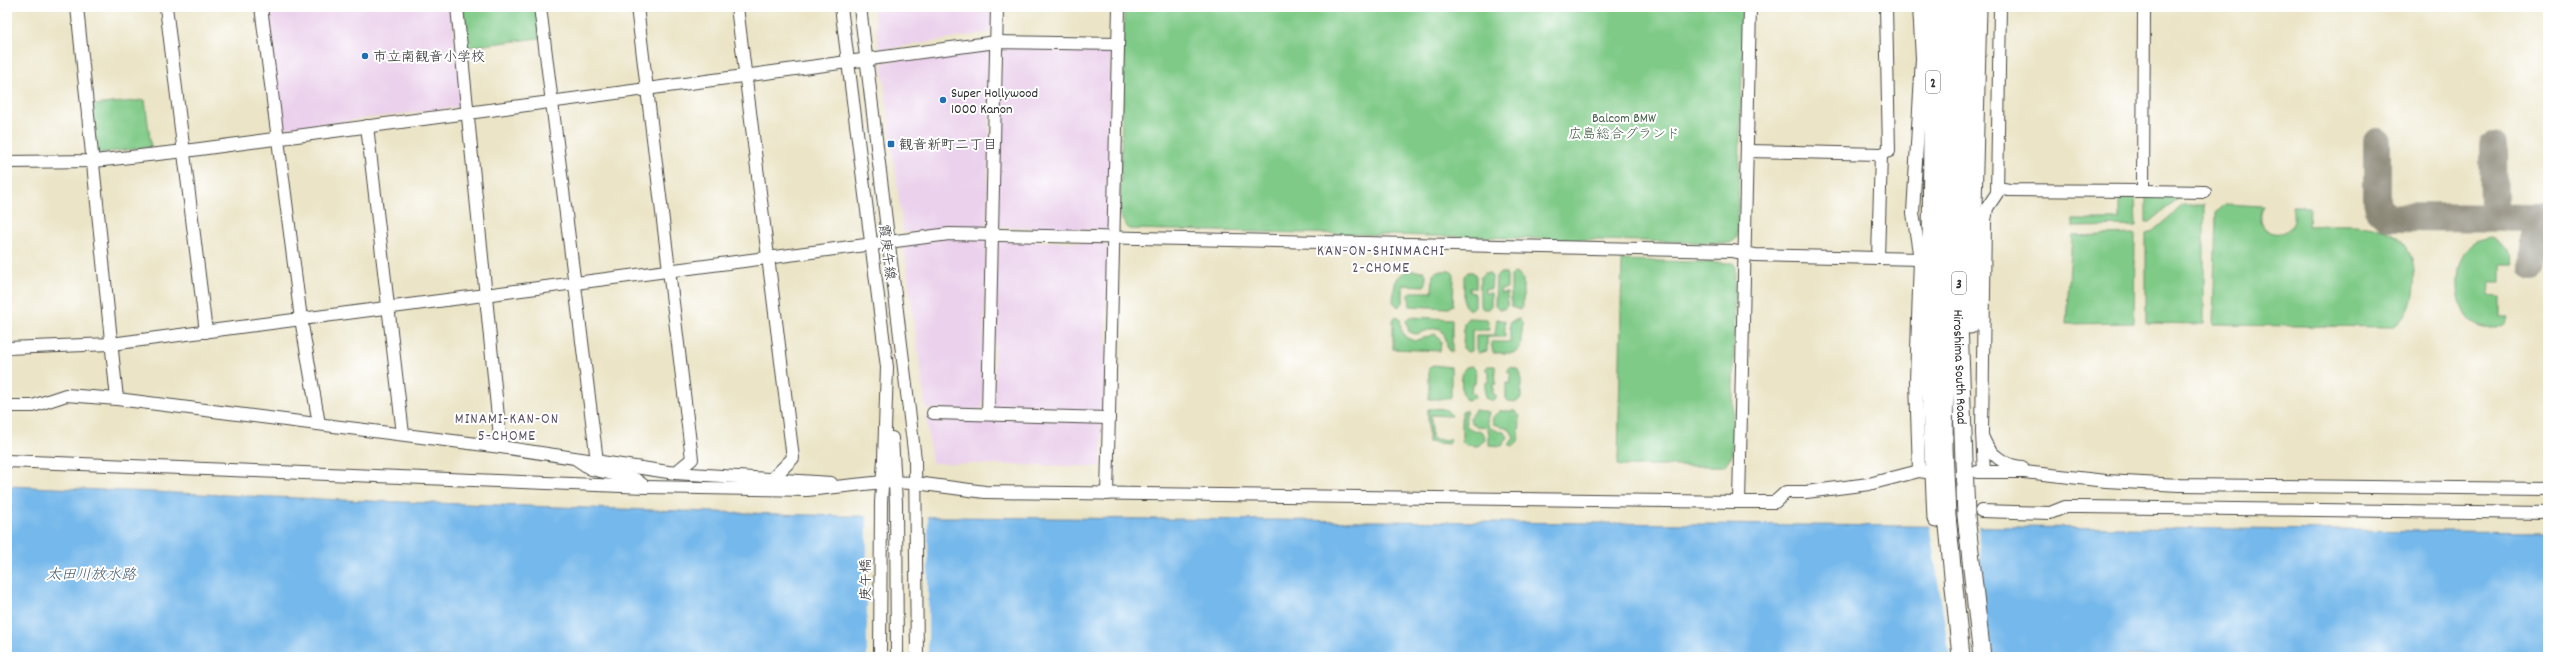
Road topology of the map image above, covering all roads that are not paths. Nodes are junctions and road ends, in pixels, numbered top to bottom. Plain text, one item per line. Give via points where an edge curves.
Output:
1 (77, 7) edge
2 (166, 7) edge
3 (261, 7) edge
4 (457, 7) edge
5 (540, 7) edge
6 (637, 7) edge
7 (737, 7) edge
8 (841, 7) edge
9 (860, 7) edge
10 (997, 7) edge
11 (1119, 7) edge
12 (1750, 7) edge
13 (1886, 7) edge
14 (1919, 7) edge
15 (1933, 7) edge
16 (1949, 7) edge
17 (1963, 7) edge
18 (1978, 7) edge
19 (2000, 7) edge
20 (2144, 7) edge
21 (996, 42) junction
22 (1118, 44) junction
23 (1955, 50) junction
24 (867, 59) junction
25 (848, 62) junction
26 (745, 75) junction
27 (647, 89) junction
28 (551, 103) junction
29 (469, 114) junction
30 (367, 126) junction
31 (278, 138) junction
32 (1917, 142) junction
33 (185, 151) junction
34 (1746, 151) junction
35 (1881, 154) junction
36 (1932, 157) junction
37 (94, 161) junction
38 (7, 162) edge
39 (1998, 188) junction
40 (2143, 191) junction
41 (2205, 192) dead end
42 (991, 233) junction
43 (1113, 236) junction
44 (890, 241) junction
45 (872, 244) junction
46 (1744, 253) junction
47 (767, 258) junction
48 (1878, 258) junction
49 (1920, 258) junction
50 (669, 270) junction
51 (575, 284) junction
52 (487, 295) junction
53 (389, 309) junction
54 (301, 319) junction
55 (206, 332) junction
56 (111, 344) junction
57 (7, 348) edge
58 (886, 367) junction
59 (1962, 382) junction
60 (117, 398) junction
61 (7, 406) edge
62 (933, 413) dead end
63 (988, 414) junction
64 (1110, 418) junction
65 (319, 424) junction
66 (1982, 433) junction
67 (403, 434) junction
68 (501, 447) junction
69 (574, 458) junction
70 (597, 460) junction
71 (7, 461) edge
72 (675, 473) junction
73 (773, 478) junction
74 (2118, 480) junction
75 (883, 482) junction
76 (895, 482) junction
77 (916, 483) junction
78 (844, 485) junction
79 (646, 487) junction
80 (2548, 490) edge
81 (1107, 494) junction
82 (881, 502) joint
83 (1739, 502) junction
84 (2548, 513) edge
85 (1973, 514) junction
86 (1942, 516) junction
87 (1960, 652) edge
88 (880, 657) edge
89 (897, 657) edge
90 (916, 657) edge
91 (1982, 657) edge

1 - 37 street
2 - 33 street
3 - 31 street
4 - 29 street
5 - 28 street
6 - 27 street
7 - 26 street
8 - 25 street, 霞庚午線
9 - 24 street
10 - 21 street
11 - 22 street
12 - 34 street
13 - 35 street via 1889,152
14 - 32 street via 1922,58
15 - 36 highway, 2
16 - 23 highway, 3
17 - 23 highway, 3
18 - 59 highway via 1970,325
19 - 39 street
20 - 40 street
21 - 22 street
21 - 24 street
21 - 42 street
22 - 43 street
23 - 59 highway, Hiroshima South Road / 3
23 - 86 highway, Hiroshima South Road / 3 via 1943,380
24 - 25 street
24 - 44 street
25 - 26 street
25 - 45 street, 霞庚午線
26 - 27 street
26 - 47 street
27 - 28 street
27 - 50 street
28 - 29 street
28 - 51 street
29 - 30 street
29 - 52 street
30 - 31 street
30 - 53 street
31 - 33 street
31 - 54 street
32 - 36 street via 1928,148
32 - 49 street via 1913,213
33 - 37 street
33 - 55 street
34 - 35 street
34 - 46 street
35 - 48 street
36 - 86 highway via 1930,410
37 - 38 street
37 - 56 street
39 - 40 street
39 - 66 street via 1995,199 1987,208 1984,221
40 - 41 street
42 - 43 street
42 - 44 street via 949,234
42 - 63 street
43 - 46 street
43 - 64 street
44 - 45 street
44 - 77 street
45 - 47 street
45 - 58 street, 霞庚午線
46 - 48 street
46 - 83 street
47 - 50 street
47 - 73 street via 793,458
48 - 49 street
49 - 83 street via 1916,373 1922,471 1869,484 1786,492 1775,502
50 - 51 street
50 - 72 street via 692,459
51 - 52 street
51 - 70 street
52 - 53 street
52 - 68 street
53 - 54 street
53 - 67 street
54 - 55 street
54 - 65 street
55 - 56 street
56 - 57 street
56 - 60 street
58 - 75 street, 霞庚午線
58 - 76 street
59 - 85 highway, Hiroshima South Road / 3
60 - 61 street via 66,395 33,406
60 - 65 street
62 - 63 street
63 - 64 street
64 - 81 street
65 - 67 street
66 - 74 street via 1991,452 2013,466 2059,468
66 - 74 street via 1985,462 1980,472
67 - 68 street
68 - 69 street
69 - 70 street
69 - 79 street via 591,469 635,479
70 - 72 street
71 - 79 street
72 - 73 street
73 - 78 street
74 - 80 street via 2179,485
75 - 76 street
75 - 78 street
75 - 82 street, 霞庚午線
76 - 77 street
76 - 89 street
77 - 81 street via 985,492
77 - 90 street
78 - 79 street via 807,490
81 - 83 street
82 - 88 street, 庚午橋
84 - 85 street via 2065,507 2050,513
85 - 91 highway, 3
86 - 87 highway, Hiroshima South Road / 3 via 1944,581

